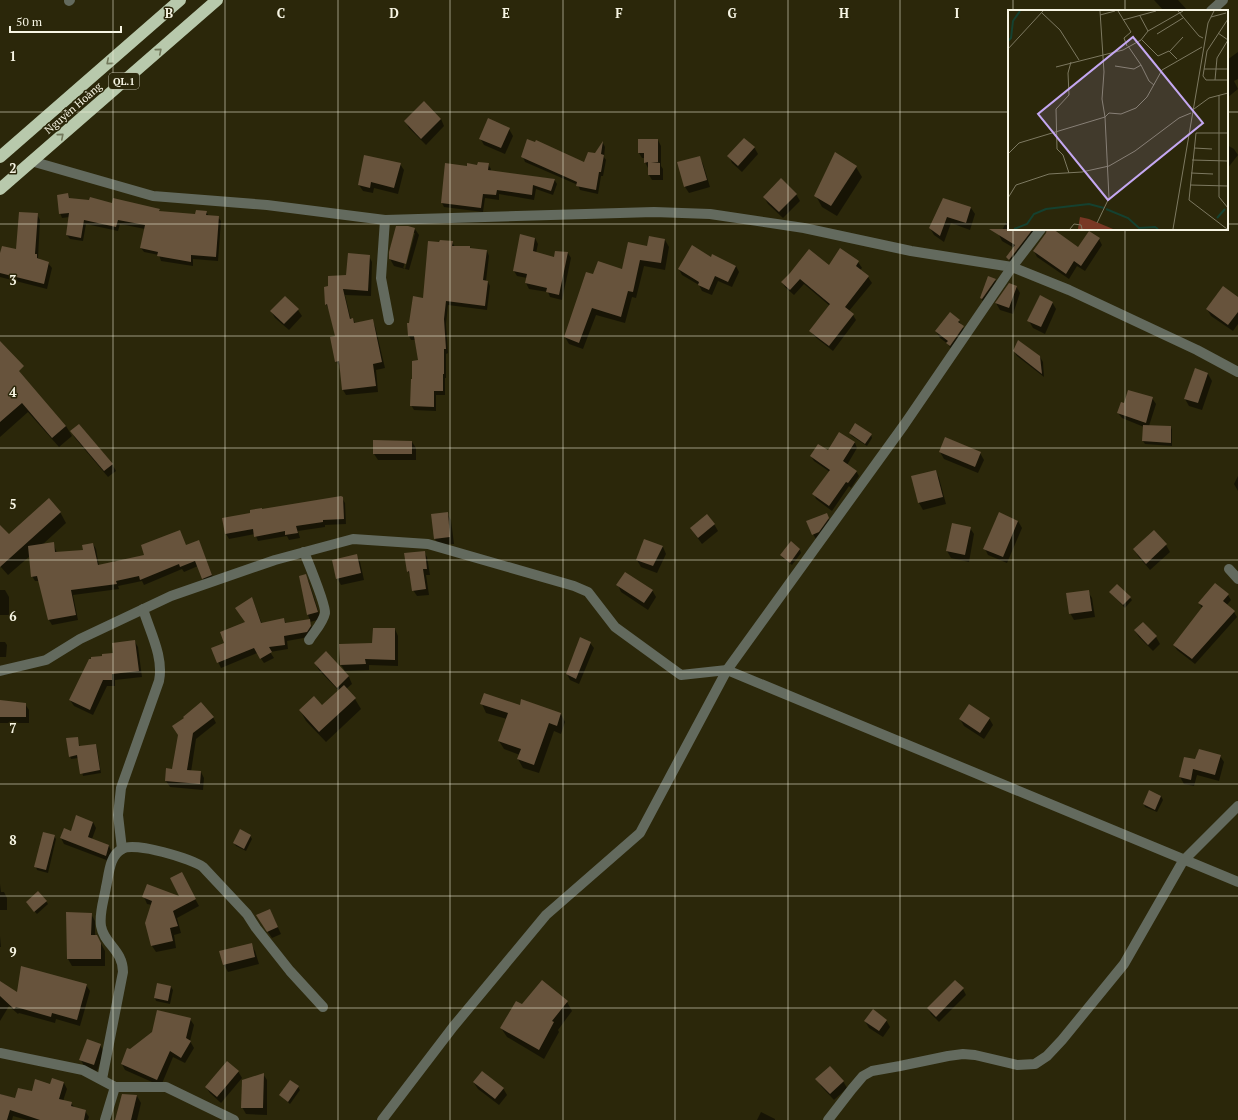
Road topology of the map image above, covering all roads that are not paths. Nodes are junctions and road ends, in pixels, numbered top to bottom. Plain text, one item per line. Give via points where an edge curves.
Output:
1 (217, 0) edge
2 (1223, 0) edge
3 (179, 1) edge
4 (1211, 10) edge
5 (0, 157) edge
6 (31, 161) junction
7 (0, 189) edge
8 (385, 220) junction
9 (1040, 230) edge
10 (1012, 267) junction
11 (389, 320) dead end
12 (1238, 372) edge
13 (304, 552) junction
14 (1229, 569) dead end
15 (1238, 579) edge
16 (143, 609) junction
17 (309, 640) dead end
18 (726, 670) junction
19 (0, 671) edge
20 (1238, 806) edge
21 (122, 849) junction
22 (1183, 861) junction
23 (1238, 882) edge
24 (323, 1007) dead end
25 (0, 1052) edge
26 (102, 1079) junction
27 (115, 1087) junction
28 (105, 1120) edge
29 (234, 1120) edge
30 (382, 1120) edge
31 (828, 1120) edge

6 -> 1 highway, Nguyễn Hoàng / QL.1
2 - 4 street
3 -> 5 highway, Nguyễn Hoàng / QL.1
6 - 7 highway, Nguyễn Hoàng / QL.1
6 - 8 street via 153,196 267,204
8 - 10 street via 654,212 710,214 804,228 911,251
8 - 11 street via 382,278
9 - 10 street
10 - 12 street via 1069,290
10 - 18 street via 904,425
13 - 16 street via 171,596
13 - 17 street via 325,612 320,625
13 - 18 street via 353,539 428,544 588,592 615,627 681,675
14 - 15 street
16 - 19 street via 80,639 46,660
16 - 21 street via 161,670 121,788 118,815
18 - 22 street
18 - 30 street via 640,833 546,915 453,1027
20 - 22 street
21 - 24 street via 138,846 183,857 203,867 247,914 290,971
21 - 26 street via 111,862 100,916 104,935 123,963
22 - 23 street
22 - 31 street via 1124,964 1047,1056 1035,1064 1017,1065 963,1054 872,1070 863,1076
25 - 26 street via 83,1070
26 - 27 street
27 - 28 street
27 - 29 street via 166,1087

